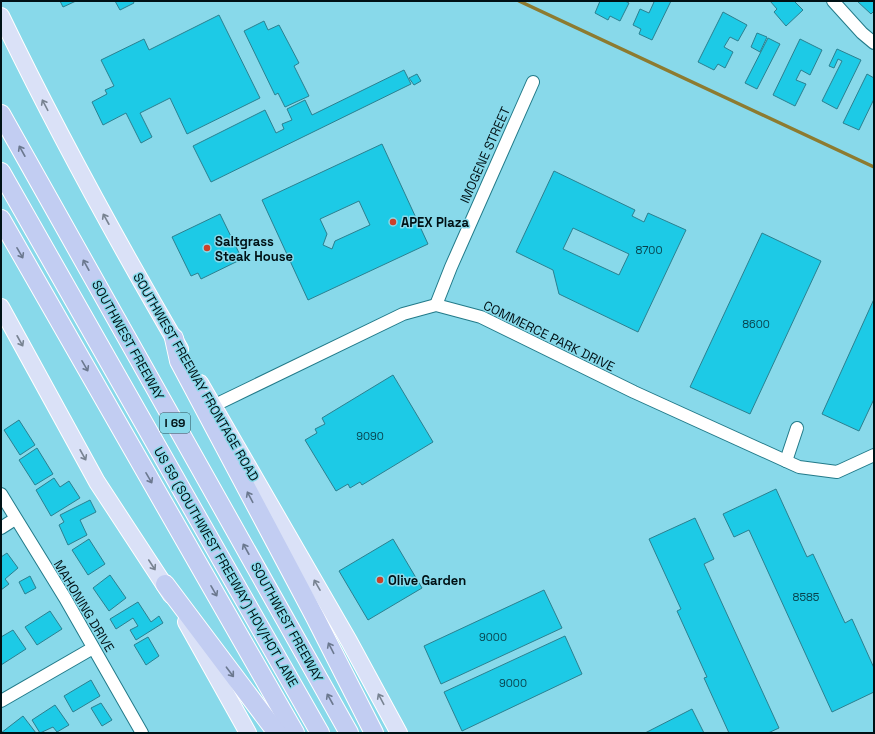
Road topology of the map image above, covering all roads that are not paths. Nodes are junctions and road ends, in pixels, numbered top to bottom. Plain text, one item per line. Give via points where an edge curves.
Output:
1 (833, 1) edge
2 (1, 16) edge
3 (874, 44) edge
4 (533, 82) dead end
5 (1, 114) edge
6 (1, 172) edge
7 (1, 219) edge
8 (436, 305) junction
9 (1, 307) edge
10 (174, 338) junction
11 (213, 406) junction
12 (797, 428) dead end
13 (874, 455) edge
14 (786, 461) junction
15 (1, 494) edge
16 (16, 520) junction
17 (1, 528) edge
18 (165, 584) junction
19 (93, 648) junction
20 (1, 701) edge
21 (142, 733) edge
22 (248, 733) edge
23 (277, 733) edge
24 (295, 733) edge
25 (320, 733) edge
26 (349, 733) edge
27 (374, 733) edge
28 (399, 733) edge

1 - 3 street
10 -> 2 main road, SOUTHWEST FREEWAY FRONTAGE ROAD via 92,194
4 - 8 street, IMOGENE STREET
26 -> 5 highway, SOUTHWEST FREEWAY / I 69
6 - 25 highway, US 59 (SOUTHWEST FREEWAY) HOV/HOT LANE
7 -> 24 highway
8 - 11 street via 403,314
8 - 14 street, COMMERCE PARK DRIVE via 481,317 634,392
9 -> 18 main road via 97,482
10 - 11 main road, SOUTHWEST FREEWAY FRONTAGE ROAD
27 -> 10 highway via 179,361
28 -> 11 main road, SOUTHWEST FREEWAY FRONTAGE ROAD via 349,641
12 - 14 street
13 - 14 street, COMMERCE PARK DRIVE via 837,472 798,467
15 - 16 street, MAHONING DRIVE
16 - 17 street
16 - 19 street, MAHONING DRIVE
18 - 22 main road
18 -> 23 highway
19 - 20 street
19 - 21 street, MAHONING DRIVE

